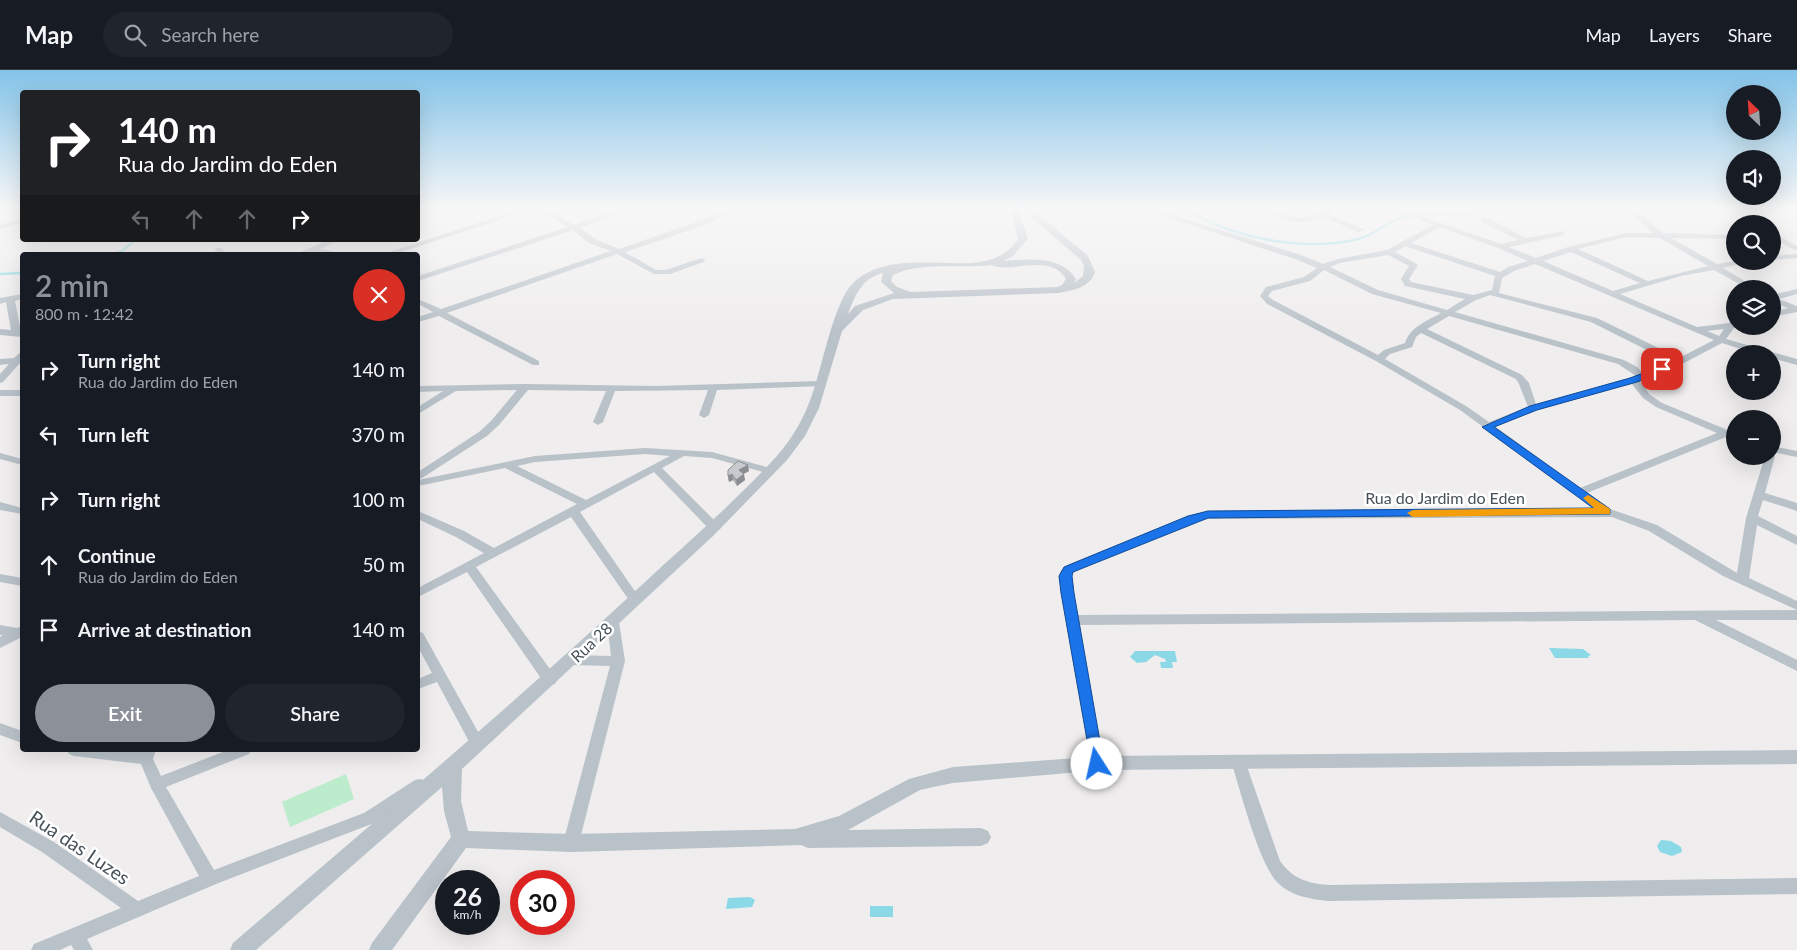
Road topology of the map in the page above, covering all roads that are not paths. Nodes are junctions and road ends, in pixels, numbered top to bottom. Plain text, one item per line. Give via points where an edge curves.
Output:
1 (510, 249) edge
2 (612, 249) edge
3 (623, 249) edge
4 (1018, 249) edge
5 (1074, 249) edge
6 (1273, 249) edge
7 (1395, 249) edge
8 (1422, 249) edge
9 (1508, 249) edge
10 (1571, 249) joint
11 (1685, 249) edge
12 (312, 250) joint
13 (617, 251) junction
14 (306, 252) edge
15 (324, 252) edge
16 (1389, 252) junction
17 (1797, 256) edge
18 (1781, 257) edge
19 (701, 260) dead end
20 (1535, 262) junction
21 (976, 264) junction
22 (1726, 264) edge
23 (907, 266) junction
24 (1715, 266) junction
25 (1323, 267) junction
26 (1501, 274) junction
27 (420, 278) edge
28 (1739, 280) edge
29 (1646, 283) junction
30 (1058, 290) junction
31 (1797, 291) edge
32 (1491, 293) junction
33 (912, 294) junction
34 (1611, 294) junction
35 (1781, 296) edge
36 (20, 297) edge
37 (1473, 298) junction
38 (10, 299) junction
39 (0, 302) edge
40 (420, 303) edge
41 (1781, 303) edge
42 (1797, 309) edge
43 (440, 313) junction
44 (1447, 313) junction
45 (1781, 313) edge
46 (420, 319) edge
47 (1726, 325) edge
48 (1420, 329) junction
49 (1696, 329) junction
50 (0, 332) edge
51 (20, 334) edge
52 (1726, 334) edge
53 (834, 337) junction
54 (1721, 340) junction
55 (1738, 345) edge
56 (20, 357) edge
57 (20, 358) edge
58 (1781, 358) edge
59 (1379, 359) junction
60 (0, 362) edge
61 (1621, 362) junction
62 (1680, 362) junction
63 (1797, 362) edge
64 (536, 363) dead end
65 (1662, 369) junction
66 (1638, 379) junction
67 (0, 380) edge
68 (820, 384) junction
69 (714, 386) junction
70 (525, 387) junction
71 (612, 388) junction
72 (420, 389) edge
73 (453, 389) junction
74 (20, 393) edge
75 (0, 394) edge
76 (1534, 408) junction
77 (420, 411) edge
78 (704, 415) dead end
79 (598, 422) dead end
80 (1487, 427) junction
81 (1726, 433) edge
82 (1726, 437) edge
83 (1781, 451) edge
84 (684, 452) junction
85 (1797, 454) edge
86 (0, 456) edge
87 (20, 461) edge
88 (504, 464) junction
89 (1768, 465) edge
90 (656, 468) junction
91 (420, 471) edge
92 (770, 471) junction
93 (420, 483) edge
94 (1580, 492) junction
95 (1760, 495) junction
96 (585, 504) junction
97 (0, 506) edge
98 (1797, 507) edge
99 (20, 511) edge
100 (573, 511) junction
101 (1606, 512) junction
102 (420, 516) edge
103 (1752, 518) junction
104 (715, 528) junction
105 (1797, 541) edge
106 (494, 553) junction
107 (469, 566) junction
108 (0, 578) edge
109 (1742, 581) junction
110 (20, 582) edge
111 (420, 592) edge
112 (635, 600) junction
113 (1797, 606) edge
114 (1797, 615) edge
115 (1697, 616) junction
116 (1072, 620) junction
117 (613, 622) junction
118 (0, 630) edge
119 (20, 632) edge
120 (420, 640) edge
121 (0, 643) edge
122 (572, 660) junction
123 (618, 661) junction
124 (1797, 666) edge
125 (439, 676) junction
126 (550, 680) junction
127 (420, 683) edge
128 (0, 729) edge
129 (20, 736) edge
130 (477, 743) junction
131 (104, 752) edge
132 (239, 752) edge
133 (148, 755) edge
134 (1797, 757) edge
135 (1238, 761) junction
136 (454, 763) junction
137 (1097, 764) junction
138 (156, 784) junction
139 (859, 814) junction
140 (0, 819) edge
141 (981, 836) dead end
142 (795, 838) junction
143 (462, 839) junction
144 (869, 839) junction
145 (571, 843) junction
146 (210, 879) junction
147 (1797, 886) edge
148 (136, 909) junction
149 (80, 943) edge
150 (40, 950) edge
151 (240, 950) edge
152 (379, 950) edge

1 - 27 street
2 - 13 street
3 - 13 street
4 - 21 street via 1002,258
5 - 30 street via 1085,258 1091,272 1087,279
6 - 25 street
7 - 16 street
8 - 26 street
9 - 20 street
10 - 20 street
10 - 29 street
11 - 24 street
12 - 14 street
12 - 15 street
13 - 19 street via 659,273
13 - 43 street
16 - 25 street via 1338,260
16 - 37 street via 1414,265 1405,279 1408,284
17 - 18 street
20 - 26 street
20 - 34 street
21 - 23 street, Rua 28
21 - 30 street via 1058,266 1071,278 1066,287
22 - 24 street
23 - 33 street via 888,273 886,282 897,291
23 - 53 street, Rua 28 via 877,272 857,284
24 - 28 street
24 - 29 street
25 - 44 street via 1375,292
25 - 59 street via 1307,280 1268,289 1264,296
26 - 32 street via 1496,280 1498,287
29 - 34 street
30 - 33 street
31 - 35 street
32 - 37 street
32 - 62 street via 1594,320
33 - 53 street via 892,296 859,308
34 - 49 street
36 - 38 street
37 - 44 street
38 - 39 street
38 - 51 street
40 - 43 street
41 - 42 street
42 - 45 street
43 - 46 street
43 - 64 street
44 - 48 street
44 - 61 street
47 - 49 street
48 - 59 street via 1412,336 1409,345 1387,352
48 - 76 street via 1519,377
49 - 54 street
50 - 51 street
52 - 54 street
53 - 68 street, Rua 28
54 - 55 street
54 - 62 street
56 - 60 street
57 - 67 street
58 - 63 street
59 - 80 street via 1463,408
61 - 65 street
61 - 66 street via 1634,369
62 - 65 street
65 - 66 street
66 - 76 street
66 - 81 street via 1651,401
68 - 69 street
68 - 92 street, Rua 28 via 810,416 799,436
69 - 71 street
69 - 78 street
70 - 71 street
70 - 73 street
70 - 91 street via 483,434
71 - 79 street
72 - 73 street
73 - 77 street
74 - 75 street
76 - 80 street
80 - 94 street
82 - 94 street
83 - 85 street
84 - 88 street via 645,451
84 - 90 street
84 - 92 street via 712,455
86 - 87 street
88 - 93 street
88 - 96 street
89 - 95 street
90 - 96 street
90 - 104 street
92 - 104 street, Rua 28
94 - 101 street
95 - 98 street
95 - 103 street
96 - 100 street
97 - 99 street
100 - 106 street
100 - 112 street
101 - 109 street, Rua do Jardim do Eden via 1624,515 1653,528
101 - 116 street, Rua do Jardim do Eden via 1208,515 1069,570 1066,576
102 - 106 street
103 - 105 street
103 - 109 street
104 - 112 street, Rua 28
106 - 107 street
107 - 111 street
107 - 126 street
108 - 110 street
109 - 113 street, Rua do Jardim do Eden
112 - 117 street, Rua 28
114 - 115 street
115 - 116 street
115 - 124 street
116 - 137 street
117 - 122 street, Rua 28
117 - 123 street
118 - 119 street
119 - 121 street
120 - 125 street
122 - 123 street
122 - 126 street, Rua 28
123 - 145 street
125 - 127 street
125 - 130 street
126 - 130 street, Rua 28
128 - 129 street
130 - 136 street, Rua 28
131 - 133 street
132 - 138 street
133 - 138 street
134 - 135 street
135 - 137 street
135 - 147 street via 1273,865 1280,876 1303,890
136 - 143 street via 450,802
136 - 146 street via 369,818
136 - 151 street, Rua 28
137 - 139 street via 933,778
138 - 146 street
139 - 142 street via 844,823
139 - 144 street via 855,830 859,836
140 - 148 street, Rua das Luzes via 48,847
141 - 144 street
142 - 144 street
142 - 145 street
143 - 145 street
143 - 152 street
146 - 148 street
148 - 149 street
149 - 150 street

